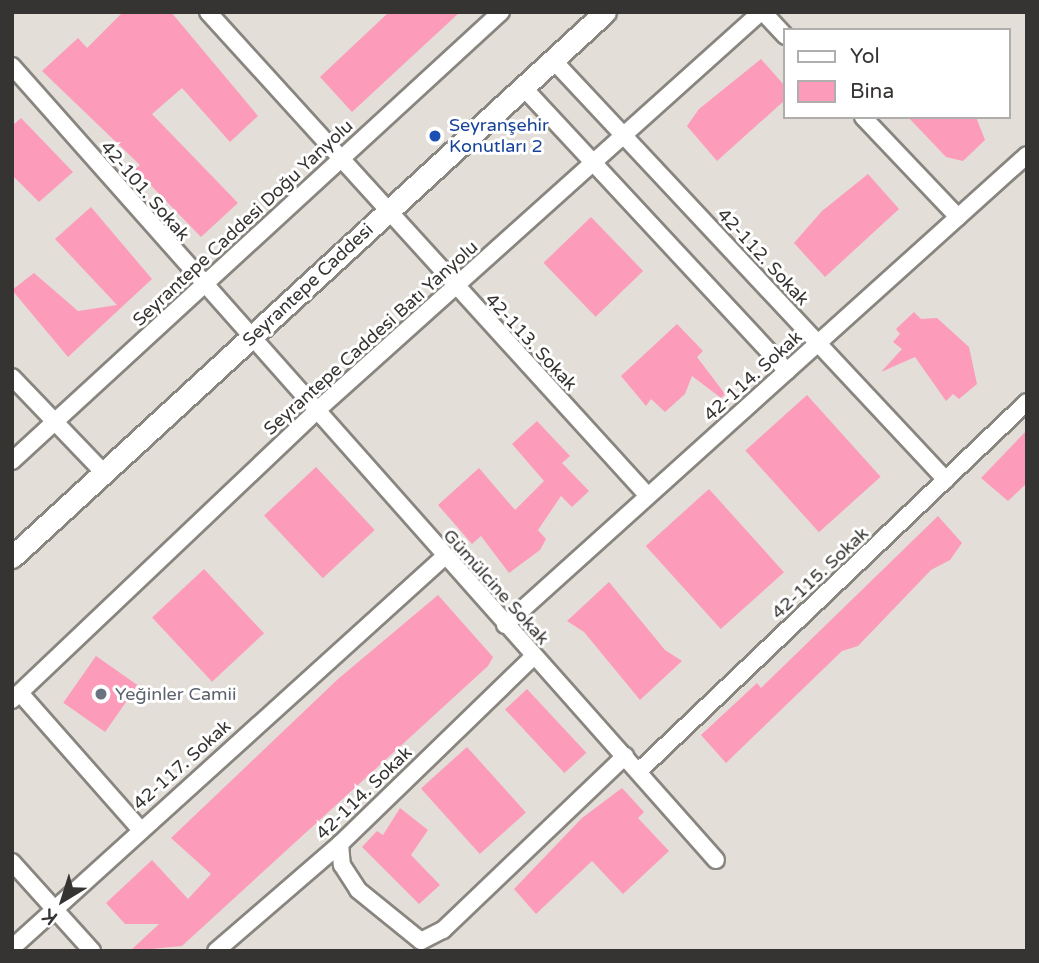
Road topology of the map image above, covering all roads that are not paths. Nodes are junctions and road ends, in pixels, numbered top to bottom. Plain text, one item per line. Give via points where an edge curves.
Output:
1 (208, 12) edge
2 (501, 12) edge
3 (605, 12) edge
4 (762, 12) edge
5 (783, 34) edge
6 (553, 60) junction
7 (12, 66) edge
8 (523, 87) junction
9 (865, 119) edge
10 (624, 137) junction
11 (1027, 155) edge
12 (337, 160) junction
13 (594, 163) junction
14 (387, 212) junction
15 (958, 217) junction
16 (204, 288) junction
17 (456, 288) junction
18 (248, 340) junction
19 (818, 343) junction
20 (787, 371) junction
21 (12, 377) edge
22 (1027, 402) edge
23 (314, 413) junction
24 (56, 422) junction
25 (12, 461) edge
26 (104, 473) junction
27 (946, 480) junction
28 (648, 496) junction
29 (12, 557) edge
30 (444, 557) junction
31 (505, 625) junction
32 (534, 657) junction
33 (16, 697) edge
34 (625, 756) junction
35 (639, 771) junction
36 (141, 829) junction
37 (340, 844) junction
38 (716, 860) dead end
39 (12, 862) edge
40 (53, 909) junction
41 (12, 948) edge
42 (92, 951) edge
43 (216, 951) edge

1 - 12 street, 42-113. Sokak
2 - 12 street, Seyrantepe Caddesi Doğu Yanyolu
3 - 6 street, Seyrantepe Caddesi
4 - 5 street
4 - 10 street, Seyrantepe Caddesi Batı Yanyolu
6 - 8 street, Seyrantepe Caddesi
6 - 10 street, 42-112. Sokak
7 - 16 street, 42-101. Sokak
8 - 13 street
8 - 14 street, Seyrantepe Caddesi
9 - 15 street
10 - 13 street, Seyrantepe Caddesi Batı Yanyolu
10 - 19 street, 42-112. Sokak
11 - 15 street, 42-114. Sokak
12 - 14 street, 42-113. Sokak
12 - 16 street, Seyrantepe Caddesi Doğu Yanyolu
13 - 17 street, Seyrantepe Caddesi Batı Yanyolu
13 - 20 street
14 - 17 street, 42-113. Sokak
14 - 18 street, Seyrantepe Caddesi
15 - 19 street, 42-114. Sokak
16 - 18 street, 42-101. Sokak
16 - 24 street, Seyrantepe Caddesi Doğu Yanyolu
17 - 23 street, Seyrantepe Caddesi Batı Yanyolu
17 - 28 street, 42-113. Sokak
18 - 23 street, Gümülcine Sokak
18 - 26 street, Seyrantepe Caddesi
19 - 20 street, 42-114. Sokak
19 - 27 street, 42-112. Sokak
20 - 28 street, 42-114. Sokak
21 - 24 street
22 - 27 street, 42-115. Sokak
23 - 30 street, Gümülcine Sokak
23 - 33 street, Seyrantepe Caddesi Batı Yanyolu
24 - 25 street, Seyrantepe Caddesi Doğu Yanyolu
24 - 26 street
26 - 29 street, Seyrantepe Caddesi
27 - 35 street, 42-115. Sokak
28 - 31 street, 42-114. Sokak
30 - 31 street, Gümülcine Sokak
30 - 36 street, 42-117. Sokak
31 - 32 street, Gümülcine Sokak
32 - 34 street, Gümülcine Sokak
32 - 37 street, 42-114. Sokak
33 - 36 street
34 - 35 street, Gümülcine Sokak
34 - 37 street via 443,930 421,941 358,890 342,865
35 - 38 street, Gümülcine Sokak
36 - 40 street, 42-117. Sokak
37 - 43 street, 42-114. Sokak
39 - 40 street
40 - 41 street, 42-117. Sokak
40 - 42 street

